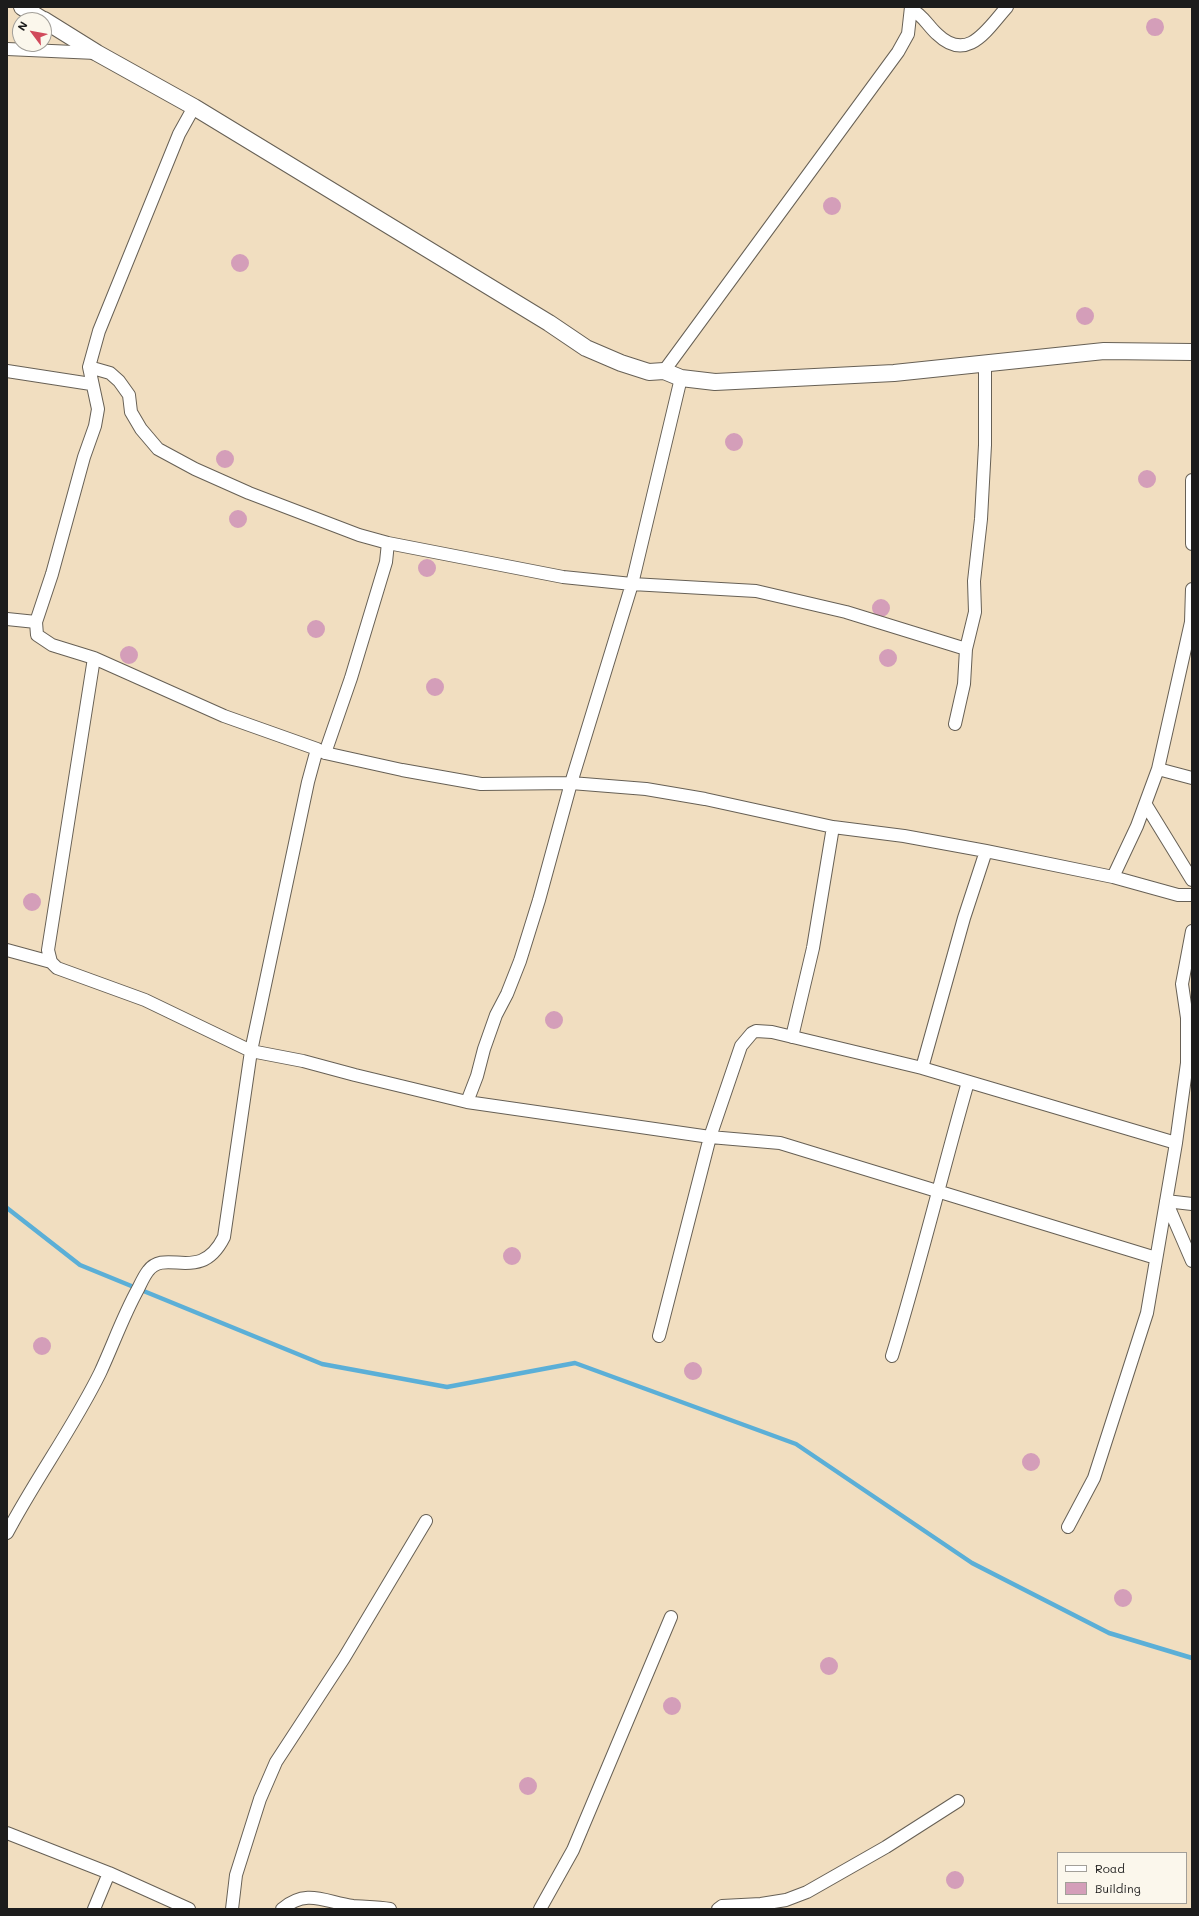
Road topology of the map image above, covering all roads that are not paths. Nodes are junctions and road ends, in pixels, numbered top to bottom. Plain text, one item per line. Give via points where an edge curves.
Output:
1 (1007, 7) edge
2 (911, 8) edge
3 (52, 25) edge
4 (7, 49) edge
5 (97, 53) junction
6 (194, 107) junction
7 (1192, 352) edge
8 (985, 363) junction
9 (89, 366) junction
10 (7, 371) edge
11 (664, 371) junction
12 (681, 378) junction
13 (91, 384) junction
14 (1192, 480) edge
15 (388, 543) junction
16 (1192, 544) edge
17 (632, 584) junction
18 (1192, 589) edge
19 (7, 619) edge
20 (36, 622) junction
21 (966, 649) junction
22 (94, 658) junction
23 (956, 724) dead end
24 (321, 751) junction
25 (1158, 769) junction
26 (1192, 778) edge
27 (571, 783) junction
28 (1146, 805) junction
29 (833, 827) junction
30 (986, 851) junction
31 (1113, 877) junction
32 (1192, 880) edge
33 (1192, 895) edge
34 (1192, 931) edge
35 (7, 950) edge
36 (51, 962) junction
37 (792, 1037) junction
38 (251, 1051) junction
39 (1190, 1063) edge
40 (922, 1068) junction
41 (968, 1082) junction
42 (467, 1102) junction
43 (710, 1137) junction
44 (1176, 1143) junction
45 (937, 1190) junction
46 (1166, 1201) junction
47 (1192, 1204) edge
48 (1156, 1258) junction
49 (1192, 1261) edge
50 (659, 1336) dead end
51 (892, 1356) dead end
52 (426, 1521) dead end
53 (1068, 1527) dead end
54 (7, 1533) edge
55 (671, 1617) dead end
56 (958, 1801) dead end
57 (7, 1833) edge
58 (110, 1873) junction
59 (94, 1909) edge
60 (189, 1909) edge
61 (232, 1909) edge
62 (282, 1909) edge
63 (390, 1909) edge
64 (540, 1909) edge
65 (718, 1909) edge

1 - 2 street via 978,39 962,46 946,42
2 - 11 street via 908,34 898,52
3 - 5 street
4 - 5 street
5 - 6 street
6 - 9 street via 129,254 99,331
6 - 11 street via 586,348 649,372
7 - 8 street via 1104,351
8 - 12 street via 823,378 715,382
8 - 21 street via 982,519 974,581 975,612
9 - 13 street
9 - 15 street via 110,373 119,381 129,395 131,412 158,449 195,469 256,496 359,535
10 - 13 street
11 - 12 street
12 - 17 street
13 - 20 street via 98,409 95,426
14 - 16 street
15 - 17 street via 563,577
15 - 24 street via 386,562 351,678
17 - 21 street via 756,591 846,612
17 - 27 street
18 - 25 street via 1191,622
19 - 20 street
20 - 22 street via 37,635 52,645
21 - 23 street via 964,684
22 - 24 street via 224,716
22 - 36 street via 48,950
24 - 27 street via 402,770 481,784
24 - 38 street via 308,782
25 - 26 street
25 - 28 street
27 - 29 street via 646,789
27 - 42 street via 520,960 496,1015
28 - 31 street
28 - 32 street
29 - 30 street via 904,836
29 - 37 street via 813,948
30 - 31 street
30 - 40 street via 964,918
31 - 33 street via 1178,895
34 - 39 street via 1182,984
35 - 36 street
36 - 38 street via 66,972 145,1000
37 - 40 street
37 - 43 street via 756,1031 745,1039
38 - 42 street via 303,1061
38 - 54 street via 224,1237 218,1248 205,1260 181,1264 161,1262 148,1270 127,1309 83,1405
39 - 44 street
40 - 41 street
41 - 44 street
41 - 45 street
42 - 43 street
43 - 45 street via 780,1143
43 - 50 street
44 - 46 street
45 - 48 street
45 - 51 street via 921,1259
46 - 47 street
46 - 48 street
46 - 49 street
48 - 53 street via 1146,1312 1115,1417 1094,1478
52 - 61 street via 344,1658 276,1762 260,1800 240,1861
55 - 64 street via 573,1850
56 - 65 street via 886,1847 807,1892 786,1900 722,1906
57 - 58 street
58 - 59 street
58 - 60 street
62 - 63 street via 302,1897 311,1896 354,1906

